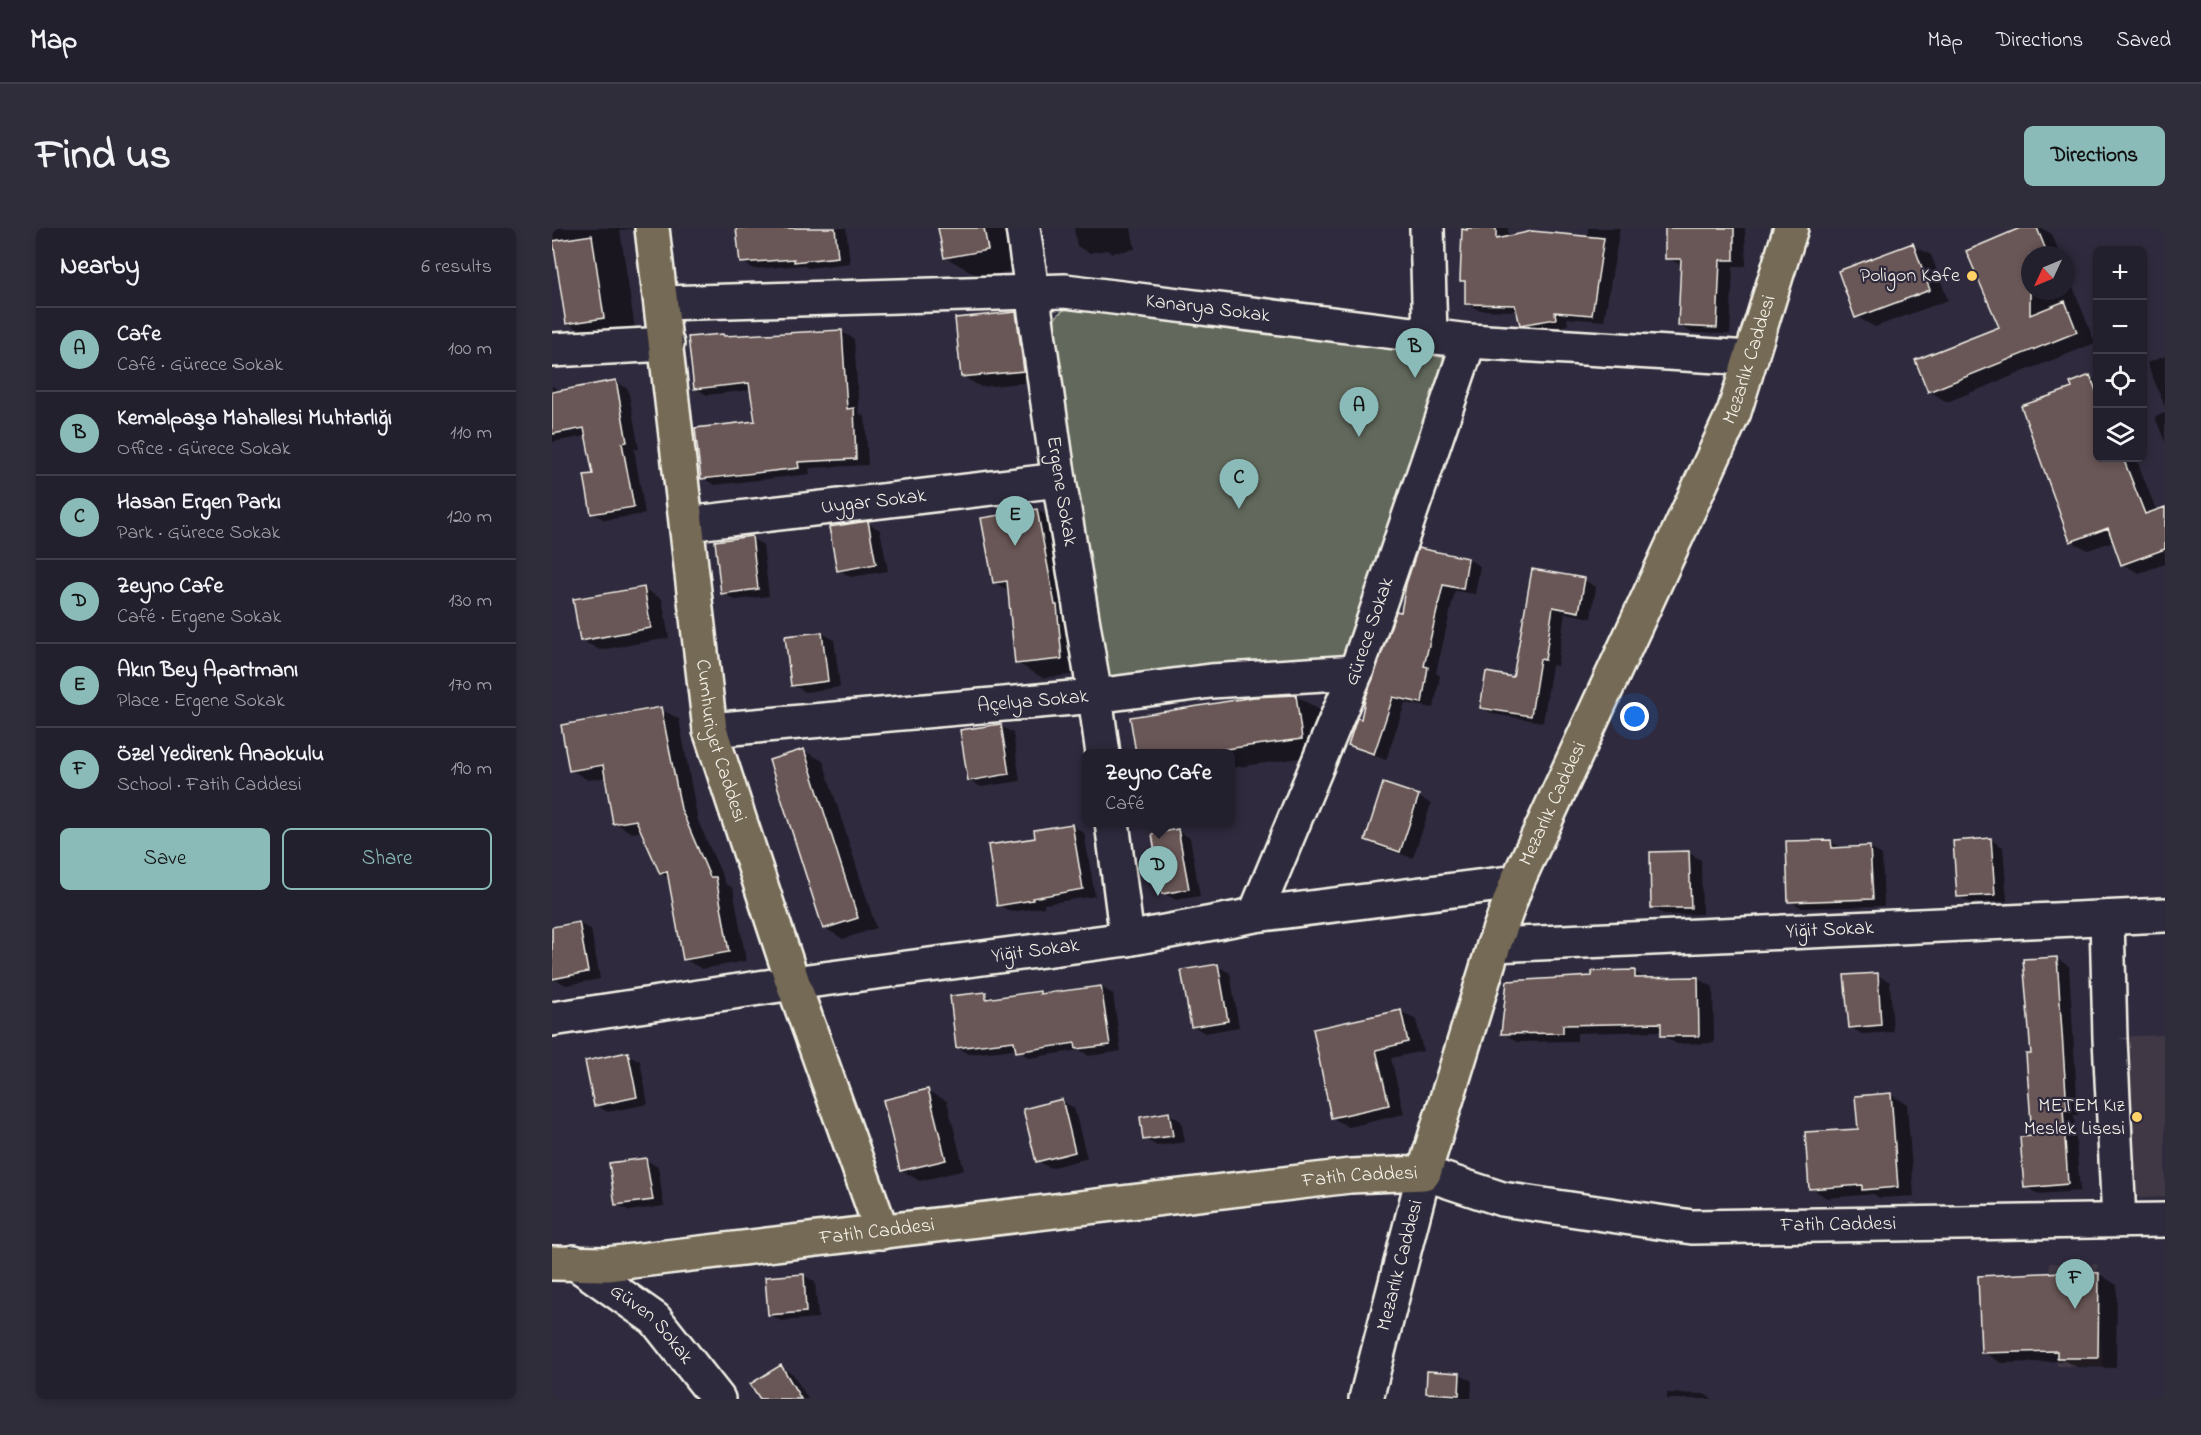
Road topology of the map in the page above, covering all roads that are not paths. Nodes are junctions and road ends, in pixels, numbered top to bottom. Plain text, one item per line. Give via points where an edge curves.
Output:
1 (652, 228) edge
2 (1023, 228) edge
3 (1427, 228) edge
4 (1791, 228) edge
5 (1031, 292) junction
6 (663, 303) junction
7 (1430, 336) junction
8 (1469, 341) junction
9 (667, 344) junction
10 (552, 350) edge
11 (1751, 358) junction
12 (1059, 480) junction
13 (687, 524) junction
14 (1356, 672) junction
15 (1095, 696) junction
16 (710, 730) junction
17 (1102, 749) edge
18 (1113, 827) edge
19 (1517, 882) junction
20 (1255, 915) junction
21 (2165, 915) edge
22 (2107, 918) junction
23 (1127, 939) junction
24 (1494, 945) junction
25 (794, 983) junction
26 (552, 1019) edge
27 (1424, 1173) junction
28 (2165, 1220) edge
29 (2119, 1221) junction
30 (882, 1232) junction
31 (563, 1263) edge
32 (718, 1399) edge
33 (1366, 1399) edge

1 - 6 main road, Cumhuriyet Caddesi
2 - 5 street, Ergene Sokak
3 - 7 street
4 - 11 main road, Mezarlık Caddesi
5 - 6 street, Kanarya Sokak
5 - 7 street, Kanarya Sokak via 1065,291
5 - 12 street, Ergene Sokak
6 - 9 main road, Cumhuriyet Caddesi
7 - 8 street, Kanarya Sokak
8 - 11 street, Kanarya Sokak
8 - 14 street, Gürece Sokak
9 - 10 street
9 - 13 main road, Cumhuriyet Caddesi
11 - 19 main road, Mezarlık Caddesi via 1734,412
12 - 13 street, Uygar Sokak
12 - 15 street, Ergene Sokak
13 - 16 main road, Cumhuriyet Caddesi
14 - 15 street, Açelya Sokak via 1210,681
14 - 20 street, Gürece Sokak
15 - 16 street, Açelya Sokak
15 - 17 street, Ergene Sokak
16 - 25 main road, Cumhuriyet Caddesi
18 - 23 street
19 - 20 street, Yiğit Sokak
19 - 24 main road, Mezarlık Caddesi
20 - 23 street, Yiğit Sokak
21 - 22 street, Yiğit Sokak
22 - 24 street, Yiğit Sokak
22 - 29 street
23 - 25 street, Yiğit Sokak
24 - 27 main road, Mezarlık Caddesi
25 - 26 street, Yiğit Sokak
25 - 30 main road, Cumhuriyet Caddesi
27 - 29 street, Fatih Caddesi via 1502,1199 1692,1227
27 - 30 main road, Fatih Caddesi via 1350,1176
27 - 33 street, Mezarlık Caddesi
28 - 29 street, Fatih Caddesi
30 - 31 main road, Fatih Caddesi via 607,1264
31 - 32 street, Güven Sokak via 655,1319

